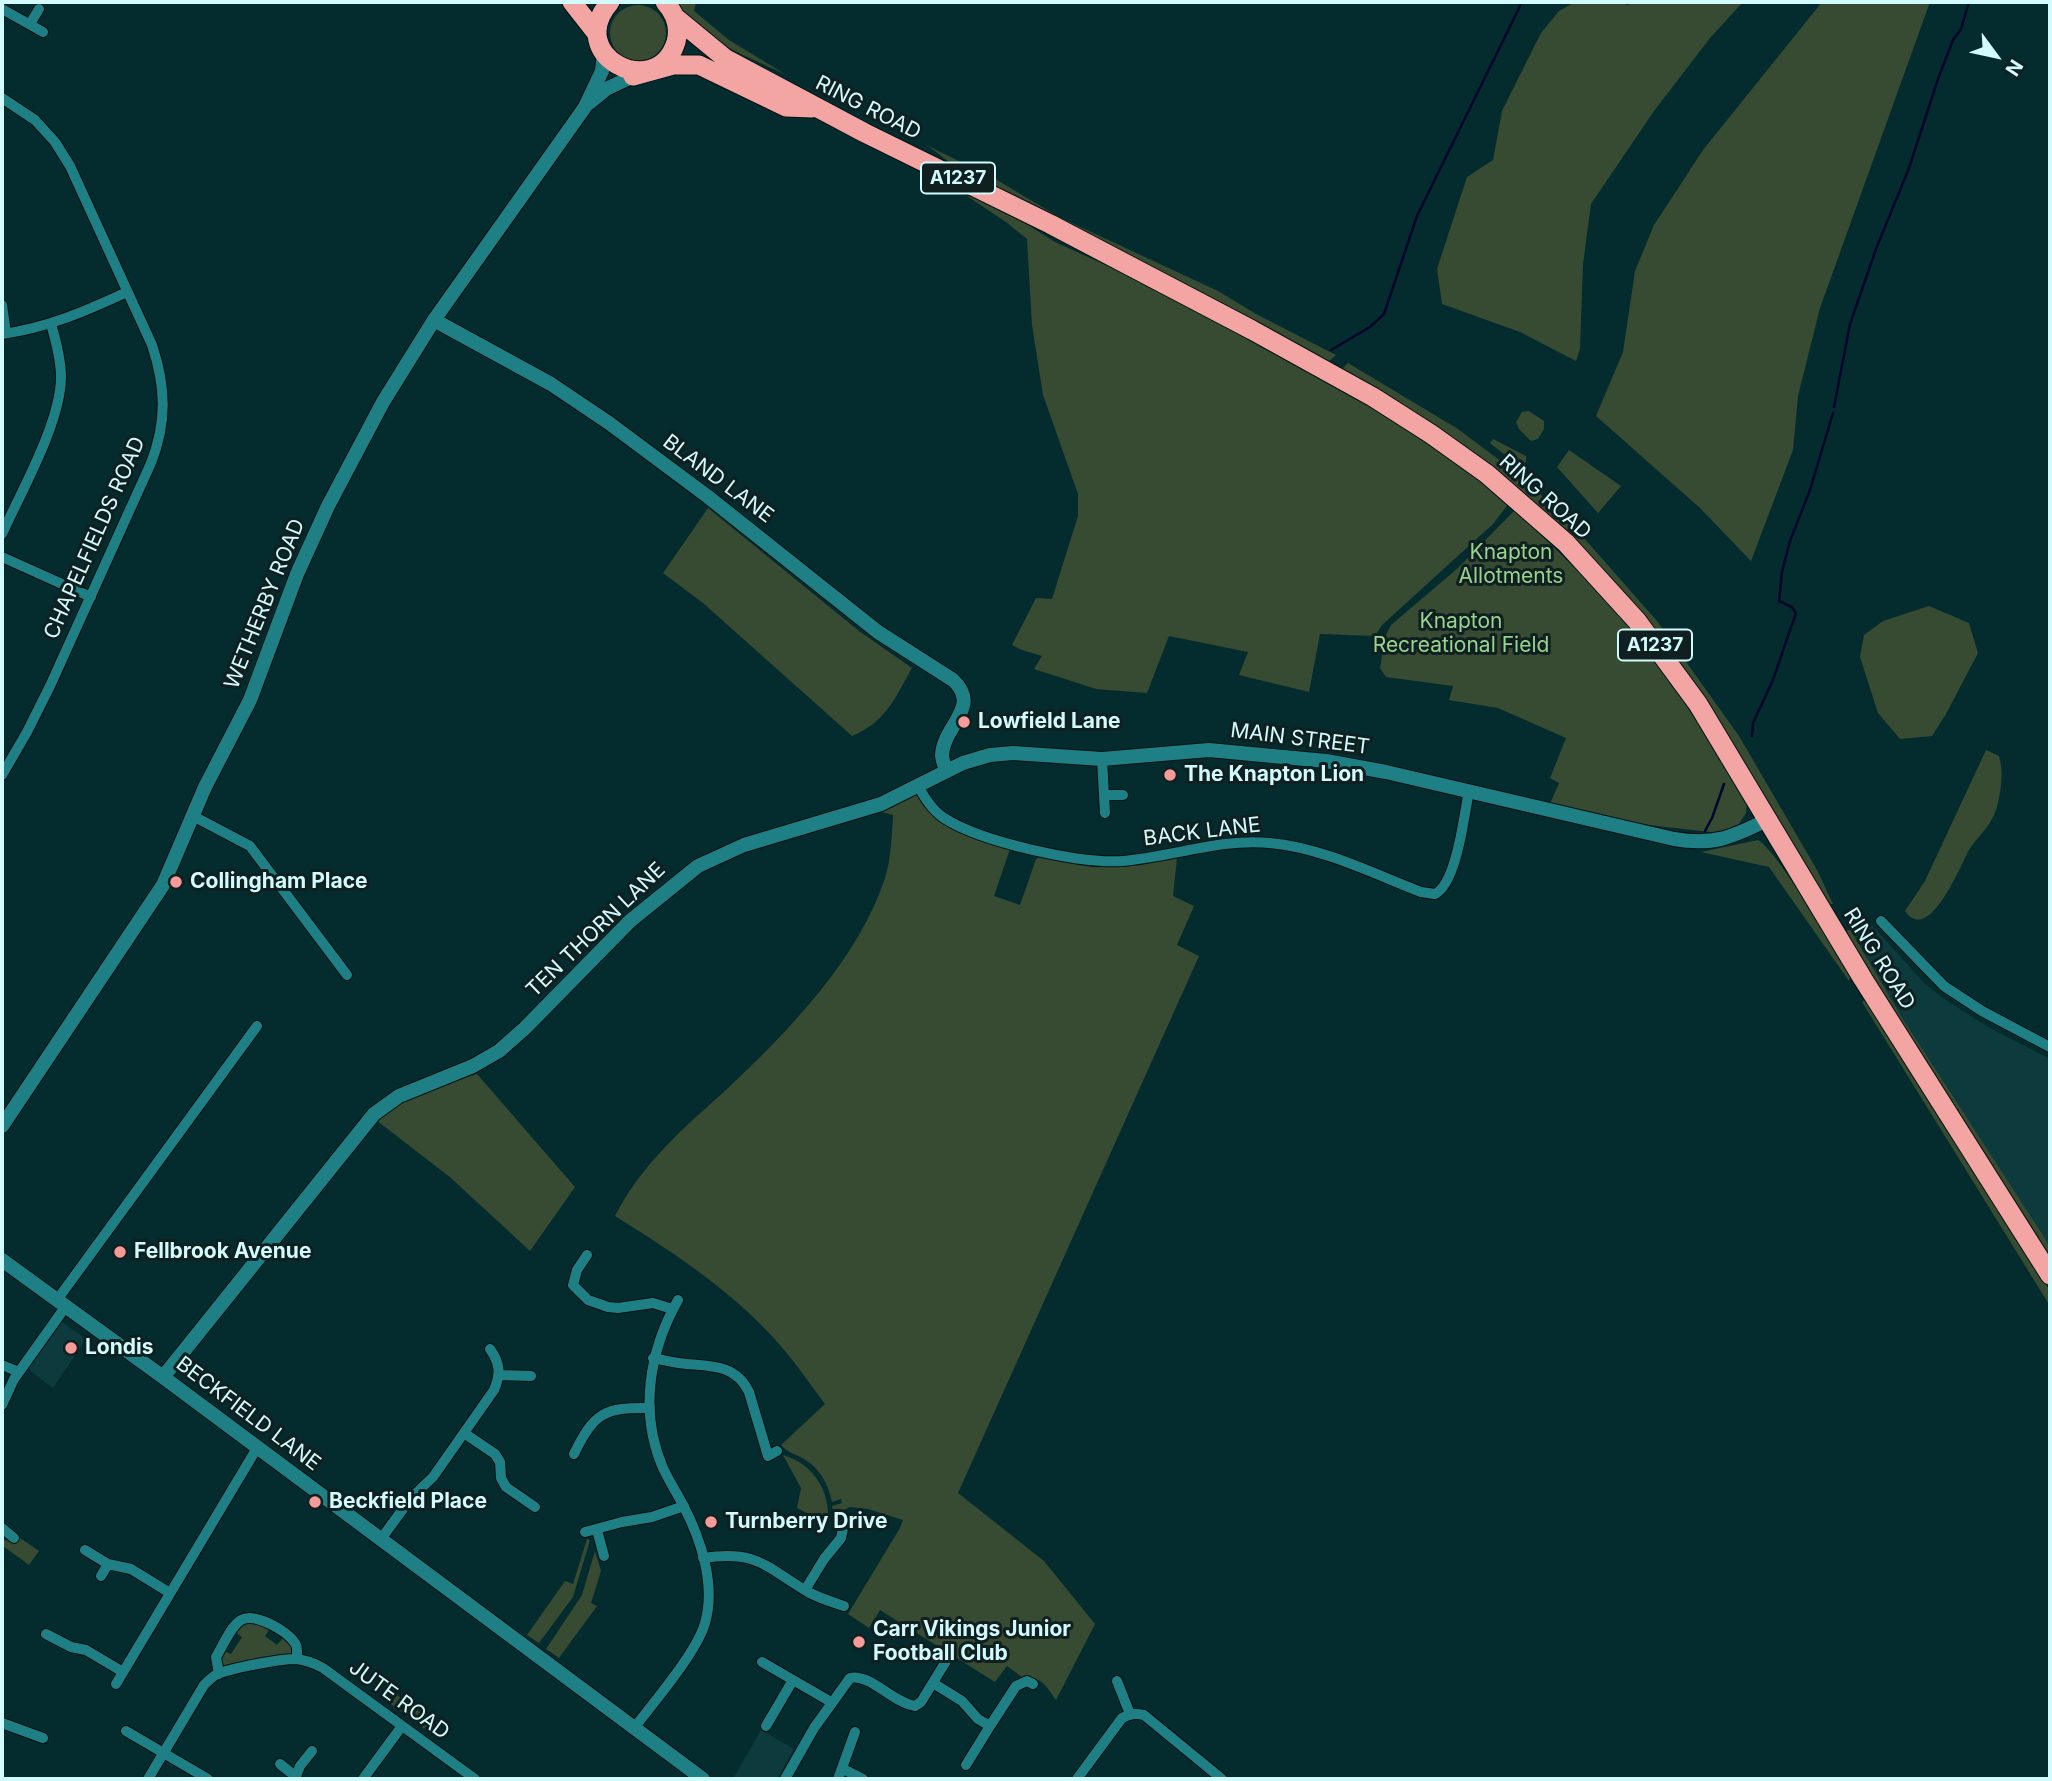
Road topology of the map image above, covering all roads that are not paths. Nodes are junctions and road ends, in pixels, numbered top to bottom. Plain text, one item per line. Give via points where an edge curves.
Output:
1 (572, 2) edge
2 (606, 2) edge
3 (670, 7) edge
4 (2, 9) edge
5 (39, 9) dead end
6 (30, 24) junction
7 (592, 26) junction
8 (43, 32) dead end
9 (671, 52) junction
10 (604, 53) junction
11 (726, 59) junction
12 (639, 73) junction
13 (2, 98) edge
14 (585, 107) junction
15 (817, 108) junction
16 (127, 292) junction
17 (2, 305) edge
18 (434, 320) junction
19 (51, 324) junction
20 (4, 334) edge
21 (2, 534) edge
22 (2, 557) edge
23 (91, 597) junction
24 (1102, 759) junction
25 (946, 771) junction
26 (2, 775) edge
27 (918, 786) junction
28 (1469, 791) junction
29 (1105, 795) junction
30 (1123, 795) dead end
31 (869, 809) joint
32 (1105, 813) dead end
33 (193, 816) junction
34 (1767, 820) junction
35 (1881, 921) dead end
36 (347, 975) dead end
37 (257, 1026) dead end
38 (2050, 1047) edge
39 (2, 1126) edge
40 (587, 1255) dead end
41 (2, 1261) edge
42 (2050, 1275) edge
43 (62, 1303) junction
44 (490, 1349) dead end
45 (653, 1358) junction
46 (2, 1364) edge
47 (19, 1372) junction
48 (499, 1375) junction
49 (163, 1377) junction
50 (531, 1377) dead end
51 (2, 1405) edge
52 (650, 1408) junction
53 (464, 1433) junction
54 (257, 1448) junction
55 (574, 1454) dead end
56 (769, 1456) dead end
57 (684, 1506) junction
58 (535, 1507) dead end
59 (844, 1524) dead end
60 (2, 1528) edge
61 (597, 1530) junction
62 (585, 1532) dead end
63 (15, 1538) dead end
64 (381, 1539) junction
65 (85, 1550) dead end
66 (604, 1556) dead end
67 (704, 1558) junction
68 (108, 1564) junction
69 (101, 1576) dead end
70 (805, 1590) junction
71 (170, 1593) junction
72 (844, 1606) dead end
73 (66, 1629) dead end
74 (46, 1634) dead end
75 (60, 1641) junction
76 (948, 1658) dead end
77 (298, 1659) junction
78 (762, 1662) dead end
79 (123, 1672) junction
80 (219, 1674) junction
81 (793, 1680) junction
82 (1117, 1681) dead end
83 (116, 1684) dead end
84 (933, 1684) junction
85 (1033, 1684) dead end
86 (831, 1702) junction
87 (1130, 1714) junction
88 (2, 1723) edge
89 (402, 1726) junction
90 (766, 1726) dead end
91 (990, 1726) junction
92 (634, 1728) junction
93 (126, 1731) dead end
94 (855, 1732) dead end
95 (43, 1738) dead end
96 (312, 1751) dead end
97 (164, 1753) junction
98 (280, 1764) dead end
99 (966, 1765) dead end
100 (841, 1774) edge
101 (295, 1778) edge
102 (148, 1779) edge
103 (208, 1779) edge
104 (363, 1779) edge
105 (475, 1779) edge
106 (703, 1779) edge
107 (785, 1779) edge
108 (863, 1779) edge
109 (1077, 1779) edge
110 (1222, 1779) edge

1 - 7 highway
2 - 7 highway via 598,23
3 - 9 highway via 677,35
3 - 11 highway, RING ROAD / A1237
4 - 6 street
5 - 6 street
6 - 8 street
7 - 10 highway
9 - 11 highway, RING ROAD / A1237 via 691,51
9 - 12 highway via 664,61
10 - 12 highway via 621,68
10 - 14 street, WETHERBY ROAD via 602,71
11 - 15 highway, RING ROAD / A1237
12 - 14 street, WETHERBY ROAD via 607,89
12 - 15 highway via 699,65 786,107
13 - 16 street, CHAPELFIELDS ROAD via 35,120 55,142
14 - 18 street, WETHERBY ROAD
15 - 34 highway, RING ROAD / A1237 via 1275,343 1373,397 1487,474 1566,543 1637,621 1698,704
16 - 19 street
16 - 23 street, CHAPELFIELDS ROAD via 156,359 164,393 163,420 151,463
17 - 20 street
18 - 25 street, BLAND LANE via 551,384 609,423 878,632 953,680 964,700 943,748
18 - 33 street, WETHERBY ROAD via 376,414 328,506 250,700
19 - 20 street
19 - 21 street via 60,362 57,408
22 - 23 street
23 - 26 street, CHAPELFIELDS ROAD
24 - 25 street, MAIN STREET via 1003,753
24 - 28 street, MAIN STREET via 1187,750 1234,751 1361,767
24 - 29 street
25 - 27 street, MAIN STREET
27 - 28 street, BACK LANE via 935,811 952,822 1073,859 1126,861 1232,844 1270,843 1317,852 1435,894 1452,868
27 - 31 street, MAIN STREET
28 - 34 street, MAIN STREET via 1688,842 1723,840
29 - 30 street
29 - 32 street
31 - 49 street, TEN THORN LANE via 744,845 698,866 630,921 510,1042 473,1066 399,1096 374,1114
33 - 36 street via 250,846
33 - 39 street, WETHERBY ROAD via 157,896
34 - 42 highway, RING ROAD / A1237
35 - 38 street via 1944,986
37 - 43 street
40 - 45 street via 569,1285 588,1300 618,1308 675,1304
41 - 43 street, BECKFIELD LANE
43 - 47 street
43 - 49 street, BECKFIELD LANE
44 - 48 street
45 - 52 street
45 - 56 street via 720,1367 740,1378 749,1392
46 - 47 street
47 - 51 street
48 - 50 street
48 - 53 street
49 - 54 street, BECKFIELD LANE
52 - 55 street via 615,1409 601,1415 586,1429 585,1443
52 - 57 street via 663,1467
53 - 58 street via 495,1454 506,1487
53 - 64 street
54 - 64 street, BECKFIELD LANE
54 - 71 street
57 - 61 street
57 - 67 street
59 - 70 street via 841,1538
60 - 63 street
61 - 62 street
61 - 66 street
64 - 92 street, BECKFIELD LANE
65 - 68 street
67 - 70 street via 734,1555 761,1562
67 - 92 street via 709,1590 705,1625
68 - 69 street
68 - 71 street via 131,1569
70 - 72 street
71 - 79 street
73 - 75 street
74 - 75 street
75 - 79 street
76 - 84 street
77 - 80 street
77 - 80 street via 292,1640 266,1621 250,1617 238,1622 216,1657
77 - 89 street, JUTE ROAD via 323,1668
78 - 81 street
79 - 83 street
80 - 97 street via 204,1685
81 - 86 street
81 - 90 street
82 - 87 street
84 - 86 street via 915,1706 856,1676 843,1684
84 - 91 street via 962,1701
85 - 91 street via 1027,1681 1016,1686
86 - 107 street
87 - 109 street
87 - 110 street via 1144,1715
88 - 95 street
89 - 104 street
89 - 105 street, JUTE ROAD
91 - 99 street
92 - 106 street, BECKFIELD LANE
93 - 97 street
94 - 100 street
96 - 101 street
97 - 102 street
97 - 103 street
98 - 101 street
100 - 108 street

